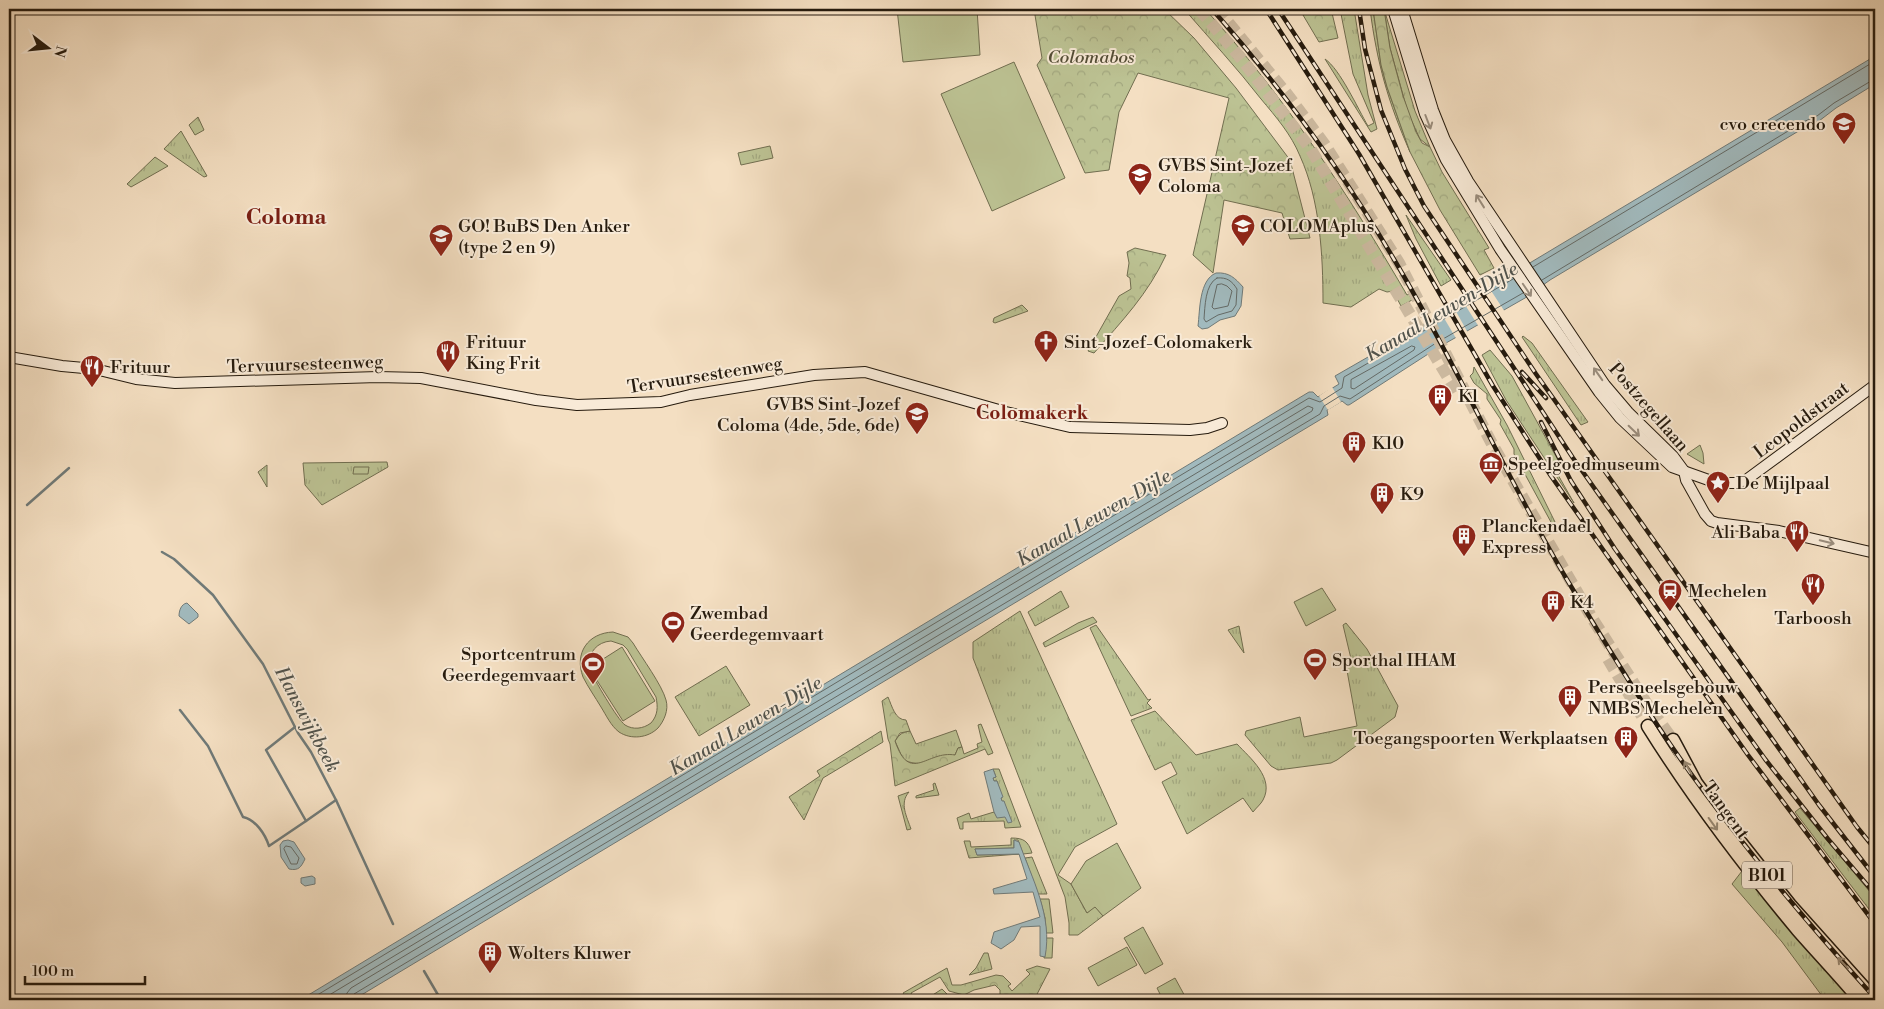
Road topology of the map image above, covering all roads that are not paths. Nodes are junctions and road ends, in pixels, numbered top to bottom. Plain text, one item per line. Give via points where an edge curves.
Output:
1 (1393, 9) edge
2 (1402, 9) edge
3 (9, 358) edge
4 (1875, 384) edge
5 (1624, 415) junction
6 (1222, 423) dead end
7 (1684, 471) junction
8 (1875, 553) edge
9 (1648, 726) tunnel mouth
10 (1673, 740) tunnel mouth
11 (1860, 1000) edge
12 (1874, 1000) edge

1 -> 5 street, Postzegellaan via 1431,129 1459,183 1552,327 1604,399
5 -> 2 street, Postzegellaan via 1460,168 1430,102
3 - 6 street, Tervuursesteenweg via 95,369 136,380 175,383 421,378 577,405 662,402 690,394 814,375 865,372 1074,428 1190,430
4 - 7 street, Leopoldstraat via 1746,480 1717,483
5 - 7 street, Postzegellaan via 1673,456
7 -> 8 street via 1688,484 1712,521 1779,531
9 -> 11 highway, Tangent / B101 via 1748,870
12 -> 10 highway, Tangent / B101 via 1790,905 1733,833 1696,783

